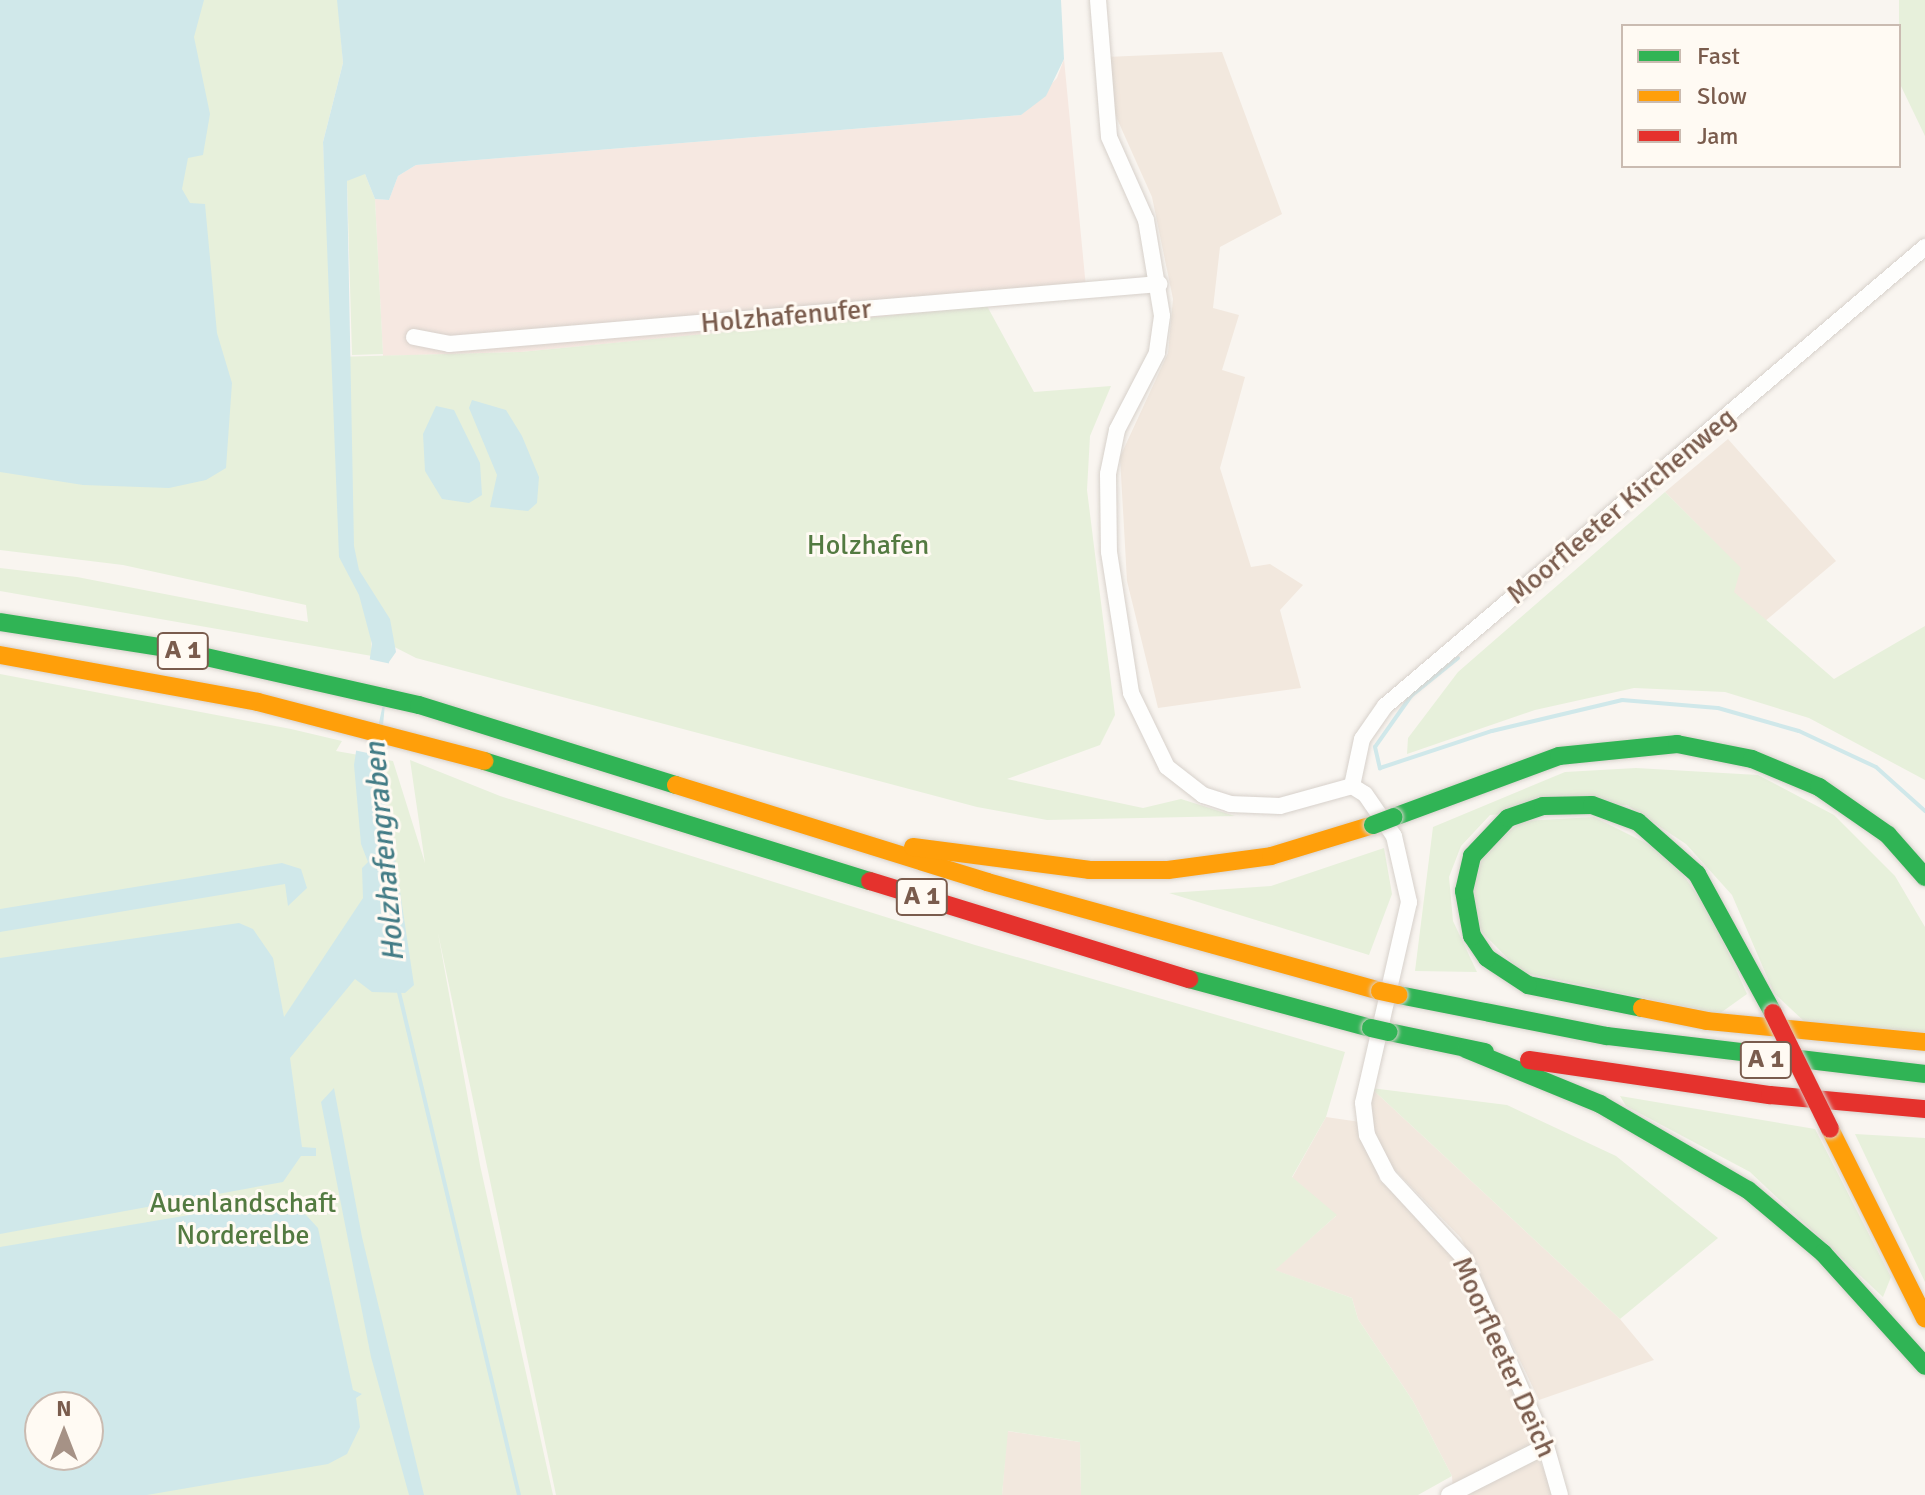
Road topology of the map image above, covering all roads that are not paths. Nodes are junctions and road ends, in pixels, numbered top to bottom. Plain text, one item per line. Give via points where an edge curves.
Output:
1 (1098, 0) edge
2 (1925, 247) edge
3 (1159, 284) junction
4 (414, 337) dead end
5 (0, 622) edge
6 (0, 655) edge
7 (1352, 786) junction
8 (859, 842) junction
9 (1925, 877) edge
10 (1925, 1042) edge
11 (1466, 1049) junction
12 (1925, 1074) edge
13 (1925, 1109) edge
14 (1925, 1319) edge
15 (1925, 1366) edge
16 (1546, 1446) junction
17 (1449, 1495) edge
18 (1560, 1495) edge

1 - 3 street via 1109,137 1146,220
2 - 7 street, Moorfleeter Kirchenweg via 1385,706 1362,739
3 - 4 street, Holzhafenufer via 449,344
3 - 7 street via 1157,353 1117,430 1108,474 1109,552 1131,693 1167,767 1203,795 1230,804 1280,806
5 - 8 highway, A 1 via 166,648 354,688
6 - 11 highway, A 1 via 385,733 1161,972
7 - 16 street, Moorfleeter Deich via 1365,794 1394,836 1409,902 1363,1103 1367,1135 1388,1176 1463,1257
8 - 9 highway, bridge via 1049,866 1154,870 1271,856 1373,825 1559,756 1677,744 1752,759 1819,787 1888,835
8 - 12 highway, A 1, bridge via 1171,936 1380,991 1724,1054
10 - 14 highway, bridge via 1707,1021 1528,985 1487,958 1472,936 1464,891 1472,856 1508,818 1543,806 1592,805 1638,822 1697,874 1773,1013 1830,1129
11 - 13 highway, A 1 via 1755,1093
11 - 15 highway via 1600,1104 1748,1190 1823,1253
16 - 17 street
16 - 18 street, Moorfleeter Deich

